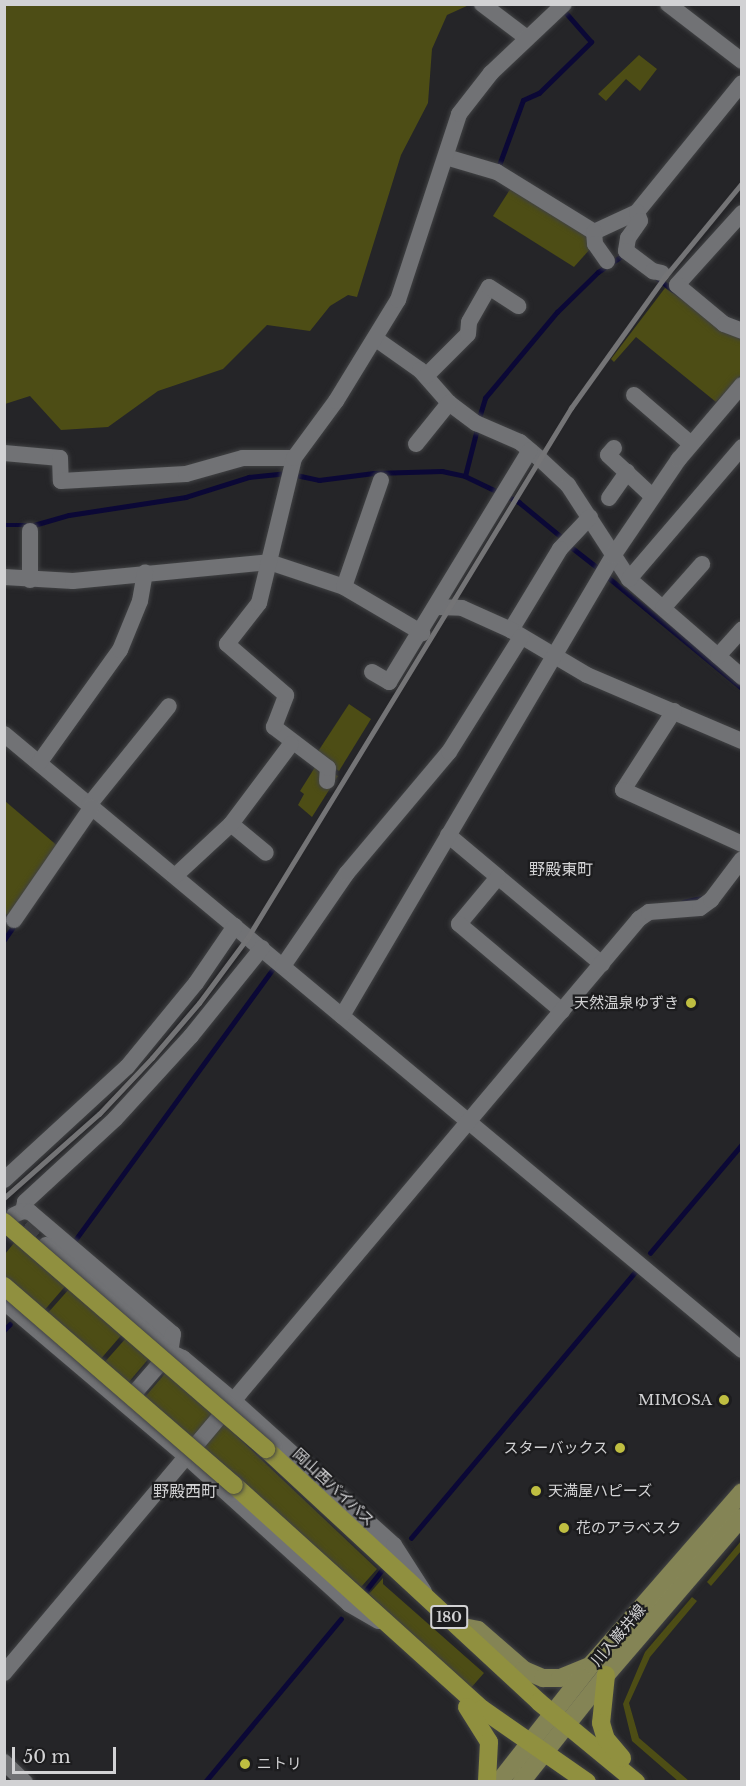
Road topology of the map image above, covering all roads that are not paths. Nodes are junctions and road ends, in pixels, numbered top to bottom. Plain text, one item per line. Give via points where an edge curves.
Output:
1 (482, 4) edge
2 (564, 4) edge
3 (668, 4) edge
4 (686, 10) edge
5 (527, 38) junction
6 (741, 61) edge
7 (741, 83) edge
8 (446, 157) junction
9 (637, 212) junction
10 (741, 213) edge
11 (594, 232) junction
12 (607, 261) dead end
13 (662, 273) dead end
14 (518, 306) dead end
15 (741, 331) edge
16 (376, 339) junction
17 (426, 376) junction
18 (741, 384) edge
19 (634, 395) dead end
20 (449, 403) junction
21 (416, 444) dead end
22 (691, 444) junction
23 (741, 447) edge
24 (614, 448) dead end
25 (530, 450) junction
26 (4, 453) edge
27 (294, 458) junction
28 (627, 472) junction
29 (381, 480) dead end
30 (652, 496) junction
31 (609, 498) dead end
32 (590, 518) junction
33 (30, 531) dead end
34 (612, 556) junction
35 (269, 562) junction
36 (702, 564) dead end
37 (145, 572) junction
38 (4, 577) edge
39 (629, 579) junction
40 (30, 580) junction
41 (344, 587) junction
42 (438, 607) junction
43 (663, 608) junction
44 (741, 628) edge
45 (422, 633) junction
46 (516, 634) junction
47 (718, 656) junction
48 (552, 658) junction
49 (372, 672) dead end
50 (741, 677) edge
51 (169, 706) dead end
52 (674, 711) junction
53 (4, 734) edge
54 (741, 741) edge
55 (291, 744) junction
56 (39, 763) junction
57 (327, 781) dead end
58 (91, 806) junction
59 (231, 824) junction
60 (448, 835) junction
61 (741, 844) edge
62 (266, 853) dead end
63 (741, 859) edge
64 (176, 876) junction
65 (498, 877) junction
66 (14, 921) dead end
67 (235, 926) junction
68 (262, 948) junction
69 (602, 964) junction
70 (283, 966) junction
71 (562, 1011) junction
72 (342, 1016) junction
73 (469, 1120) junction
74 (4, 1180) edge
75 (23, 1210) junction
76 (4, 1222) edge
77 (46, 1245) tunnel mouth
78 (4, 1286) edge
79 (4, 1302) edge
80 (741, 1350) edge
81 (170, 1352) junction
82 (234, 1401) junction
83 (128, 1406) junction
84 (187, 1457) junction
85 (741, 1492) edge
86 (741, 1517) edge
87 (427, 1598) junction
88 (459, 1626) junction
89 (402, 1636) junction
90 (426, 1659) junction
91 (599, 1669) junction
92 (4, 1673) edge
93 (560, 1719) junction
94 (539, 1746) junction
95 (4, 1762) edge
96 (25, 1782) edge
97 (489, 1782) edge
98 (499, 1782) edge
99 (521, 1782) edge
100 (586, 1782) edge
101 (636, 1782) edge
102 (648, 1782) edge

1 - 5 street
2 - 5 street
3 - 4 street
4 - 6 street
5 - 8 street via 477,88 459,114
7 - 9 street
8 - 11 street via 497,172
8 - 16 street via 413,263
9 - 11 street
9 - 13 street via 640,221 628,238 626,251 652,271
10 - 15 street via 677,285 724,324
11 - 12 street via 596,244
14 - 17 street via 489,287 469,322 468,334
16 - 17 street
16 - 27 street
17 - 20 street
18 - 22 street
19 - 22 street
20 - 21 street
20 - 25 street via 476,423
22 - 30 street
23 - 39 street
24 - 28 street via 608,455
25 - 32 street via 568,486
25 - 42 street
26 - 27 street via 60,458 61,481 186,474 243,458
27 - 35 street
28 - 30 street
28 - 31 street
29 - 41 street
30 - 34 street
32 - 34 street
32 - 46 street via 560,549
33 - 40 street
34 - 39 street
34 - 48 street
35 - 37 street
35 - 41 street
35 - 55 street via 259,603 227,644 286,695 274,727
36 - 43 street
37 - 40 street via 73,581
37 - 56 street via 140,601 120,650
38 - 40 street
39 - 43 street
41 - 45 street
42 - 45 street
42 - 46 street via 462,608
43 - 47 street
44 - 47 street
45 - 49 street via 389,682
46 - 48 street
46 - 70 street via 449,752 348,873
47 - 50 street
48 - 52 street
48 - 60 street
51 - 58 street
52 - 54 street
52 - 61 street via 623,789
53 - 56 street
55 - 57 street via 328,768
55 - 59 street
56 - 58 street
58 - 64 street
58 - 66 street
59 - 62 street
59 - 64 street
60 - 65 street
60 - 72 street
63 - 69 street via 711,900 700,908 649,912
64 - 67 street
65 - 69 street
65 - 71 street via 459,924
67 - 68 street
67 - 74 street via 196,983 127,1067
68 - 70 street
68 - 75 street via 191,1036 115,1119 25,1202
69 - 71 street
70 - 72 street
71 - 73 street
72 - 73 street
73 - 80 street
73 - 82 street
75 - 76 street
75 - 81 street via 173,1334
76 - 87 highway, 岡山西バイパス / 180, bridge via 266,1449
77 - 81 street
78 - 89 highway, bridge
79 - 83 street
81 - 82 street
81 - 83 street
82 - 84 street
82 - 87 street via 394,1545
83 - 84 street
84 - 89 street via 349,1604
84 - 92 street
85 - 91 main road, 川入巌井線
86 - 91 main road, 川入巌井線
87 - 88 highway, 岡山西バイパス / 180
88 - 91 main road via 477,1630 524,1670 543,1678
88 - 93 highway, 岡山西バイパス / 180
89 - 90 highway
90 - 94 highway via 482,1709
90 - 97 highway via 485,1732 491,1751
91 - 93 main road, 川入巌井線
91 - 102 highway via 599,1712 606,1739
93 - 94 main road, 川入巌井線
93 - 101 highway, 岡山西バイパス / 180
94 - 97 main road via 514,1754
94 - 98 main road, 川入巌井線
94 - 99 main road, 川入巌井線
94 - 100 highway
95 - 96 street

